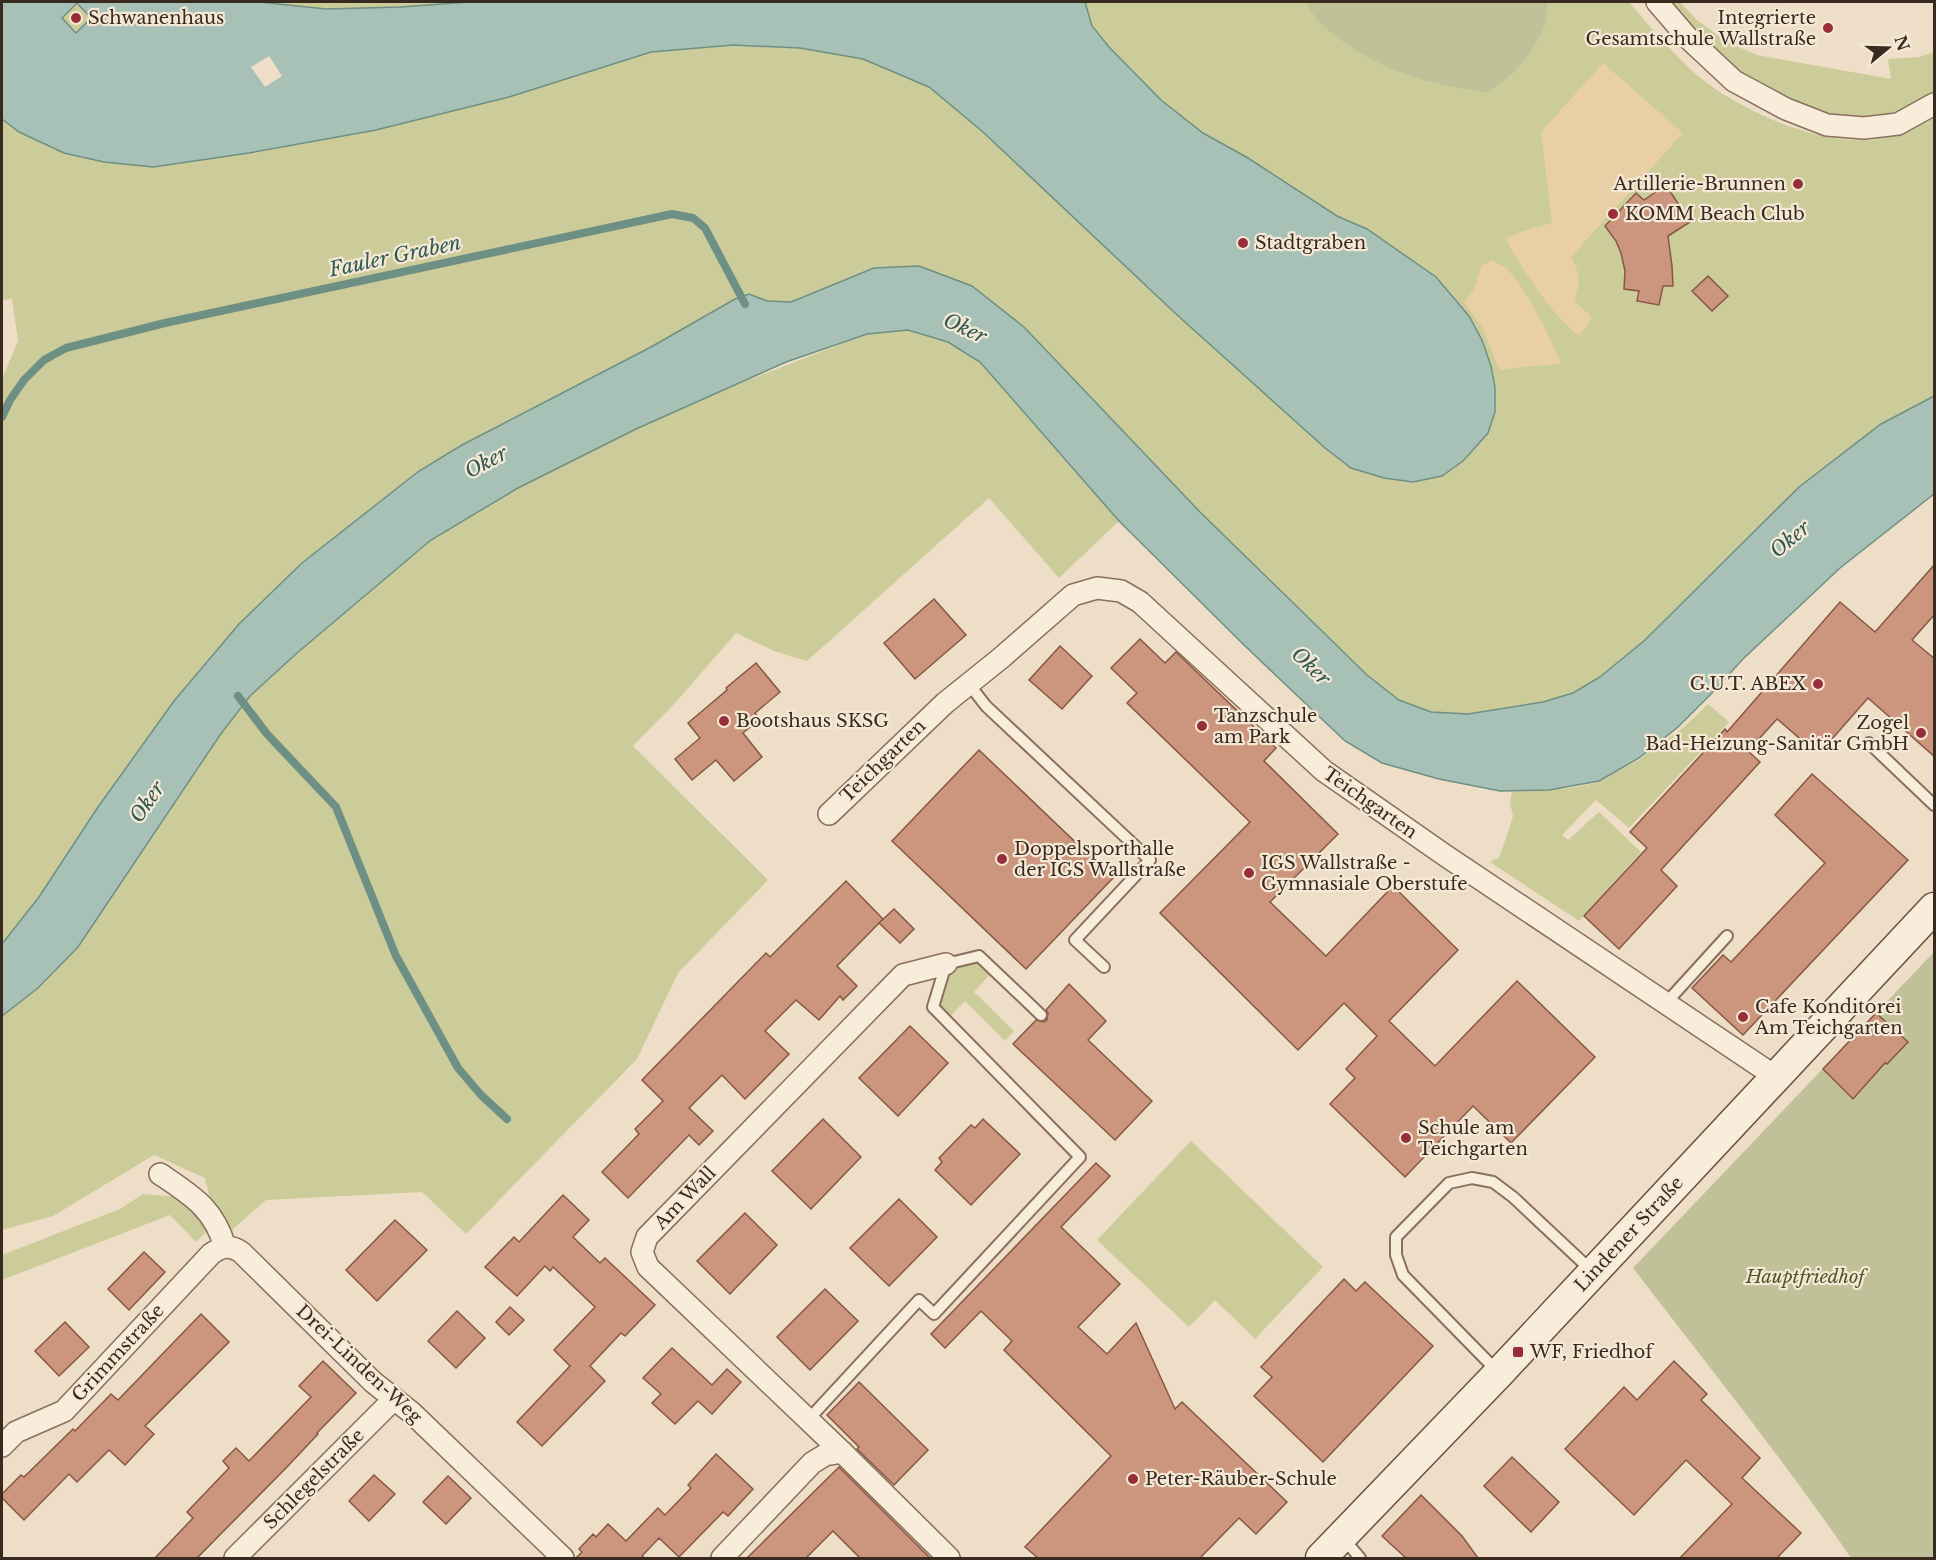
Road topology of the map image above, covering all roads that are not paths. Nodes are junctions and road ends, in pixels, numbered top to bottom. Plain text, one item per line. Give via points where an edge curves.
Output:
1 (1657, 2) edge
2 (1935, 104) edge
3 (968, 683) junction
4 (1869, 743) dead end
5 (1935, 805) edge
6 (829, 813) dead end
7 (1935, 908) edge
8 (1726, 936) dead end
9 (946, 964) junction
10 (1104, 967) dead end
11 (1666, 1003) junction
12 (1041, 1015) dead end
13 (1776, 1077) junction
14 (160, 1174) dead end
15 (225, 1247) junction
16 (1593, 1272) junction
17 (1499, 1373) junction
18 (393, 1400) junction
19 (808, 1420) junction
20 (2, 1446) edge
21 (842, 1452) junction
22 (1351, 1548) edge
23 (235, 1558) edge
24 (563, 1558) edge
25 (722, 1558) edge
26 (949, 1558) edge
27 (1321, 1558) edge

1 - 2 street via 1734,81 1786,110 1827,125 1864,128 1898,124
3 - 6 street, Teichgarten
3 - 10 lane via 986,706 1150,860 1075,940
3 - 11 street, Teichgarten via 1073,595 1097,588 1121,591 1140,602 1324,771
4 - 5 lane
7 - 13 main road, Lindener Straße
8 - 11 lane
9 - 12 lane via 979,957
9 - 19 lane via 933,1007 1080,1158 934,1314 919,1300
9 - 19 street, Am Wall via 903,975 647,1237 642,1252 648,1267
11 - 13 street, Teichgarten
13 - 16 main road, Lindener Straße
14 - 15 street via 196,1198 221,1233
15 - 18 street, Drei-Linden-Weg via 241,1252
15 - 20 street, Grimmstraße via 211,1254 64,1411 16,1432
16 - 17 main road, Lindener Straße
16 - 17 lane via 1513,1197 1493,1182 1472,1178 1449,1183 1396,1237 1396,1255 1403,1275
17 - 22 main road, Lindener Straße
18 - 23 street, Schlegelstraße
18 - 24 street, Drei-Linden-Weg via 412,1413
19 - 21 street, Am Wall
21 - 25 street via 825,1455 812,1463
21 - 26 street, Am Wall
22 - 27 main road, Lindener Straße

